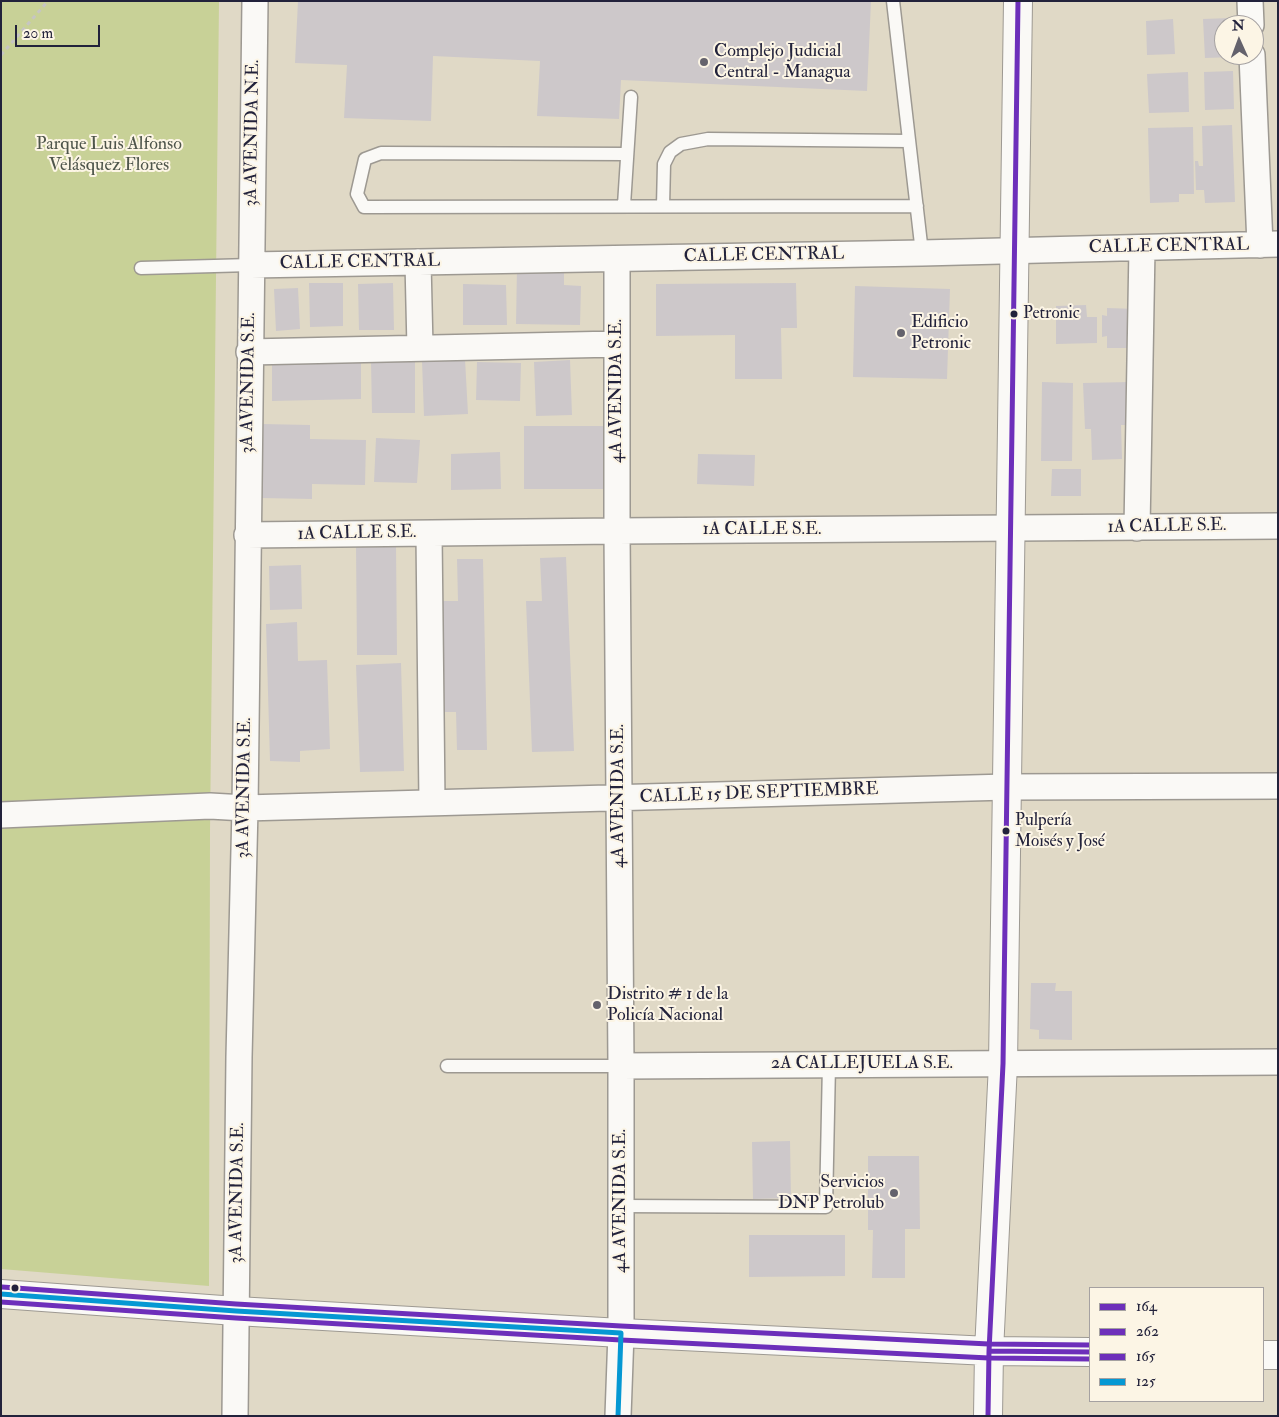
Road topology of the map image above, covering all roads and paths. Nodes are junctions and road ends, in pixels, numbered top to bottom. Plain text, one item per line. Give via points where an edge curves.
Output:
1 (48, 1) edge
2 (254, 1) edge
3 (893, 1) edge
4 (1018, 1) edge
5 (1250, 1) edge
6 (1251, 15) edge
7 (1, 55) edge
8 (1253, 65) edge
9 (631, 97) dead end
10 (909, 141) junction
11 (627, 154) junction
12 (624, 206) junction
13 (663, 206) junction
14 (917, 206) junction
15 (1269, 245) edge
16 (1142, 248) junction
17 (1015, 250) junction
18 (922, 253) junction
19 (617, 259) junction
20 (418, 262) junction
21 (251, 265) junction
22 (141, 268) dead end
23 (617, 344) junction
24 (420, 348) junction
25 (250, 352) junction
26 (1278, 526) edge
27 (1137, 528) junction
28 (1011, 529) junction
29 (617, 531) junction
30 (429, 534) junction
31 (247, 535) junction
32 (1278, 786) edge
33 (1007, 787) junction
34 (618, 798) junction
35 (432, 803) junction
36 (245, 808) junction
37 (1, 815) edge
38 (1278, 1062) edge
39 (830, 1064) junction
40 (1003, 1064) junction
41 (447, 1066) dead end
42 (621, 1066) junction
43 (621, 1206) junction
44 (1, 1294) edge
45 (236, 1311) junction
46 (621, 1333) junction
47 (990, 1351) junction
48 (1089, 1352) edge
49 (1264, 1355) edge
50 (1278, 1355) edge
51 (235, 1416) edge
52 (618, 1416) edge
53 (988, 1416) edge

1 - 7 path
2 - 21 street, 3A AVENIDA N.E.
3 - 10 lane
4 - 17 street
5 - 6 street
8 - 15 street
9 - 11 lane
10 - 13 lane via 708,139 681,144 670,152 664,164
10 - 14 lane
11 - 12 lane
11 - 12 lane via 380,153 365,159 357,194 364,207
12 - 13 lane
13 - 14 lane
14 - 18 lane
15 - 16 street, CALLE CENTRAL
16 - 17 street, CALLE CENTRAL
16 - 27 street
17 - 18 street, CALLE CENTRAL
17 - 28 street
18 - 19 street, CALLE CENTRAL
19 - 20 street, CALLE CENTRAL
19 - 23 street, 4A AVENIDA S.E.
20 - 21 street, CALLE CENTRAL
20 - 24 street
21 - 22 lane
21 - 25 street, 3A AVENIDA S.E.
23 - 24 street
23 - 29 street, 4A AVENIDA S.E.
24 - 25 street
25 - 31 street, 3A AVENIDA S.E.
26 - 27 street, 1A CALLE S.E.
27 - 28 street, 1A CALLE S.E.
28 - 29 street, 1A CALLE S.E.
28 - 33 street
29 - 30 street, 1A CALLE S.E.
29 - 34 street, 4A AVENIDA S.E.
30 - 31 street, 1A CALLE S.E.
30 - 35 street
31 - 36 street, 3A AVENIDA S.E.
32 - 33 street, CALLE 15 DE SEPTIEMBRE
33 - 34 street, CALLE 15 DE SEPTIEMBRE
33 - 40 street
34 - 35 street, CALLE 15 DE SEPTIEMBRE
34 - 42 street, 4A AVENIDA S.E.
35 - 36 street, CALLE 15 DE SEPTIEMBRE
36 - 37 street, CALLE 15 DE SEPTIEMBRE via 210,806
36 - 45 street, 3A AVENIDA S.E.
38 - 40 street, 2A CALLEJUELA S.E.
39 - 40 street, 2A CALLEJUELA S.E.
39 - 42 street, 2A CALLEJUELA S.E.
39 - 43 lane via 826,1207
40 - 47 street
41 - 42 lane, 2A CALLEJUELA S.E.
42 - 43 street, 4A AVENIDA S.E.
43 - 46 street, 4A AVENIDA S.E.
44 - 45 street
45 - 46 street
45 - 51 street
46 - 47 street
46 - 52 street, 4A AVENIDA S.E.
47 - 48 street
47 - 53 street
49 - 50 street

